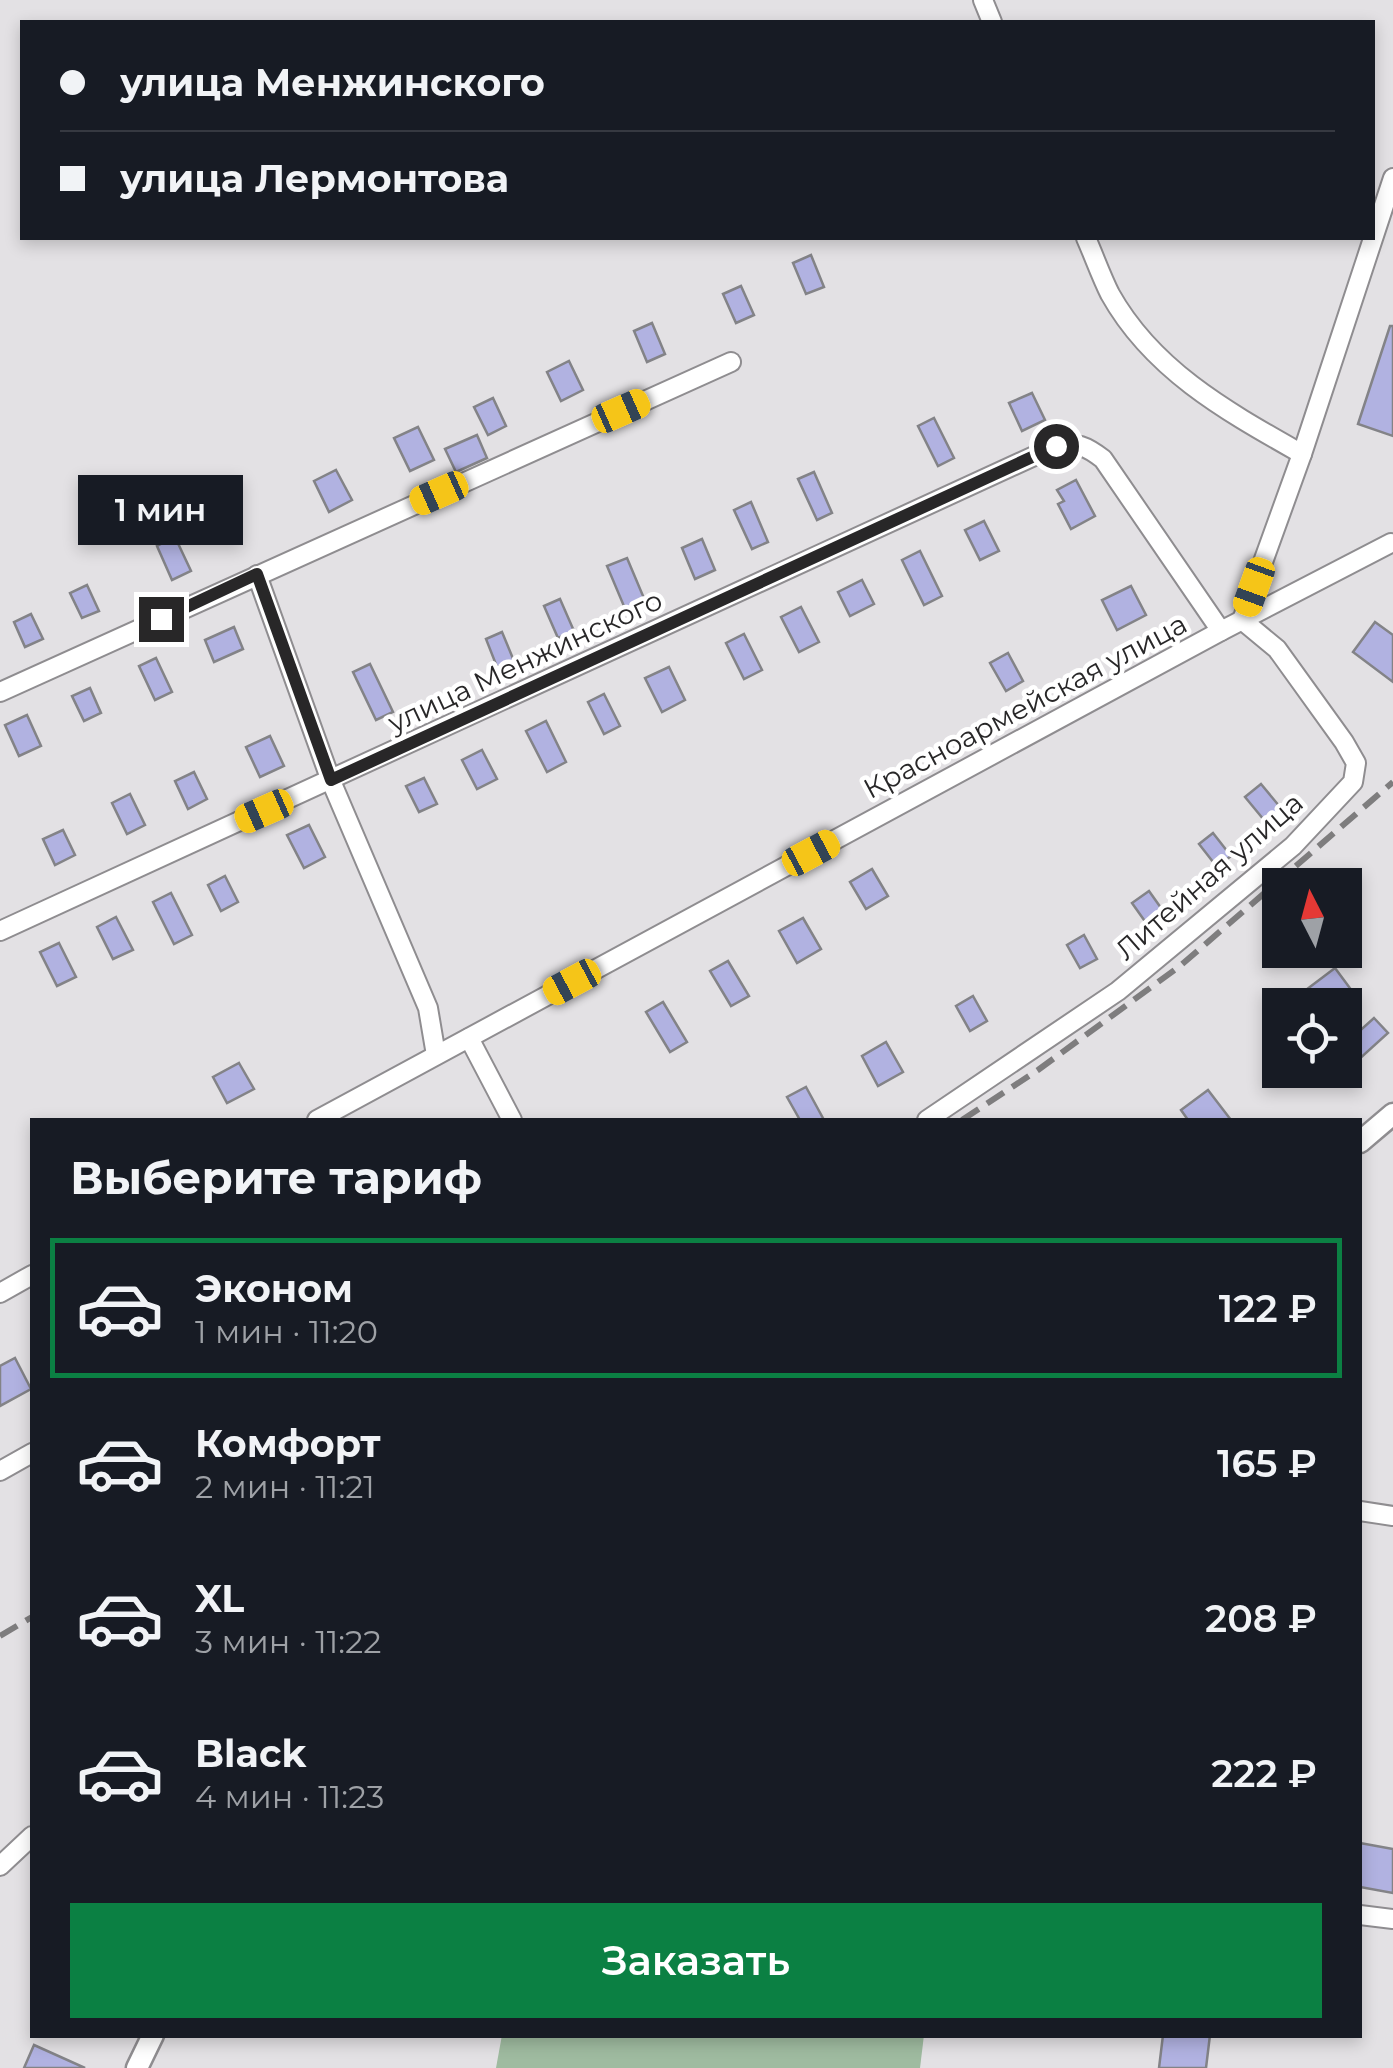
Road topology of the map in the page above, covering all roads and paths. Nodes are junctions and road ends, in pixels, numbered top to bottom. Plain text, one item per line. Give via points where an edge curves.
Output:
1 (1393, 178) edge
2 (1375, 233) edge
3 (1087, 240) edge
4 (1373, 240) edge
5 (730, 362) dead end
6 (1302, 454) junction
7 (1390, 542) dead end
8 (257, 574) junction
9 (1242, 620) junction
10 (1222, 631) junction
11 (0, 692) edge
12 (331, 780) junction
13 (0, 932) edge
14 (469, 1038) junction
15 (436, 1056) junction
16 (1393, 1114) edge
17 (321, 1118) edge
18 (511, 1118) edge
19 (930, 1118) edge
20 (1362, 1140) edge
21 (30, 1276) edge
22 (0, 1293) edge
23 (30, 1455) edge
24 (0, 1472) edge
25 (1362, 1511) edge
26 (1393, 1516) edge
27 (30, 1838) edge
28 (0, 1866) edge
29 (1362, 1915) edge
30 (1393, 1919) edge
31 (151, 2038) edge
32 (136, 2068) edge

1 - 2 street
3 - 6 street via 1110,294 1170,368
4 - 6 street
5 - 8 street
6 - 9 street
7 - 9 street, Красноармейская улица
8 - 11 street
8 - 12 street
9 - 10 street, Красноармейская улица
9 - 19 street, Литейная улица via 1277,649 1344,742 1356,763 1353,782 1292,846 1118,991
10 - 12 street, улица Менжинского via 1102,459 1073,442
10 - 14 street, Красноармейская улица
12 - 13 street, улица Менжинского
12 - 15 street via 428,1008
14 - 15 street, Красноармейская улица
14 - 18 street
15 - 17 street, Красноармейская улица
16 - 20 street
21 - 22 street
23 - 24 street
25 - 26 street
27 - 28 street
29 - 30 street
31 - 32 street

